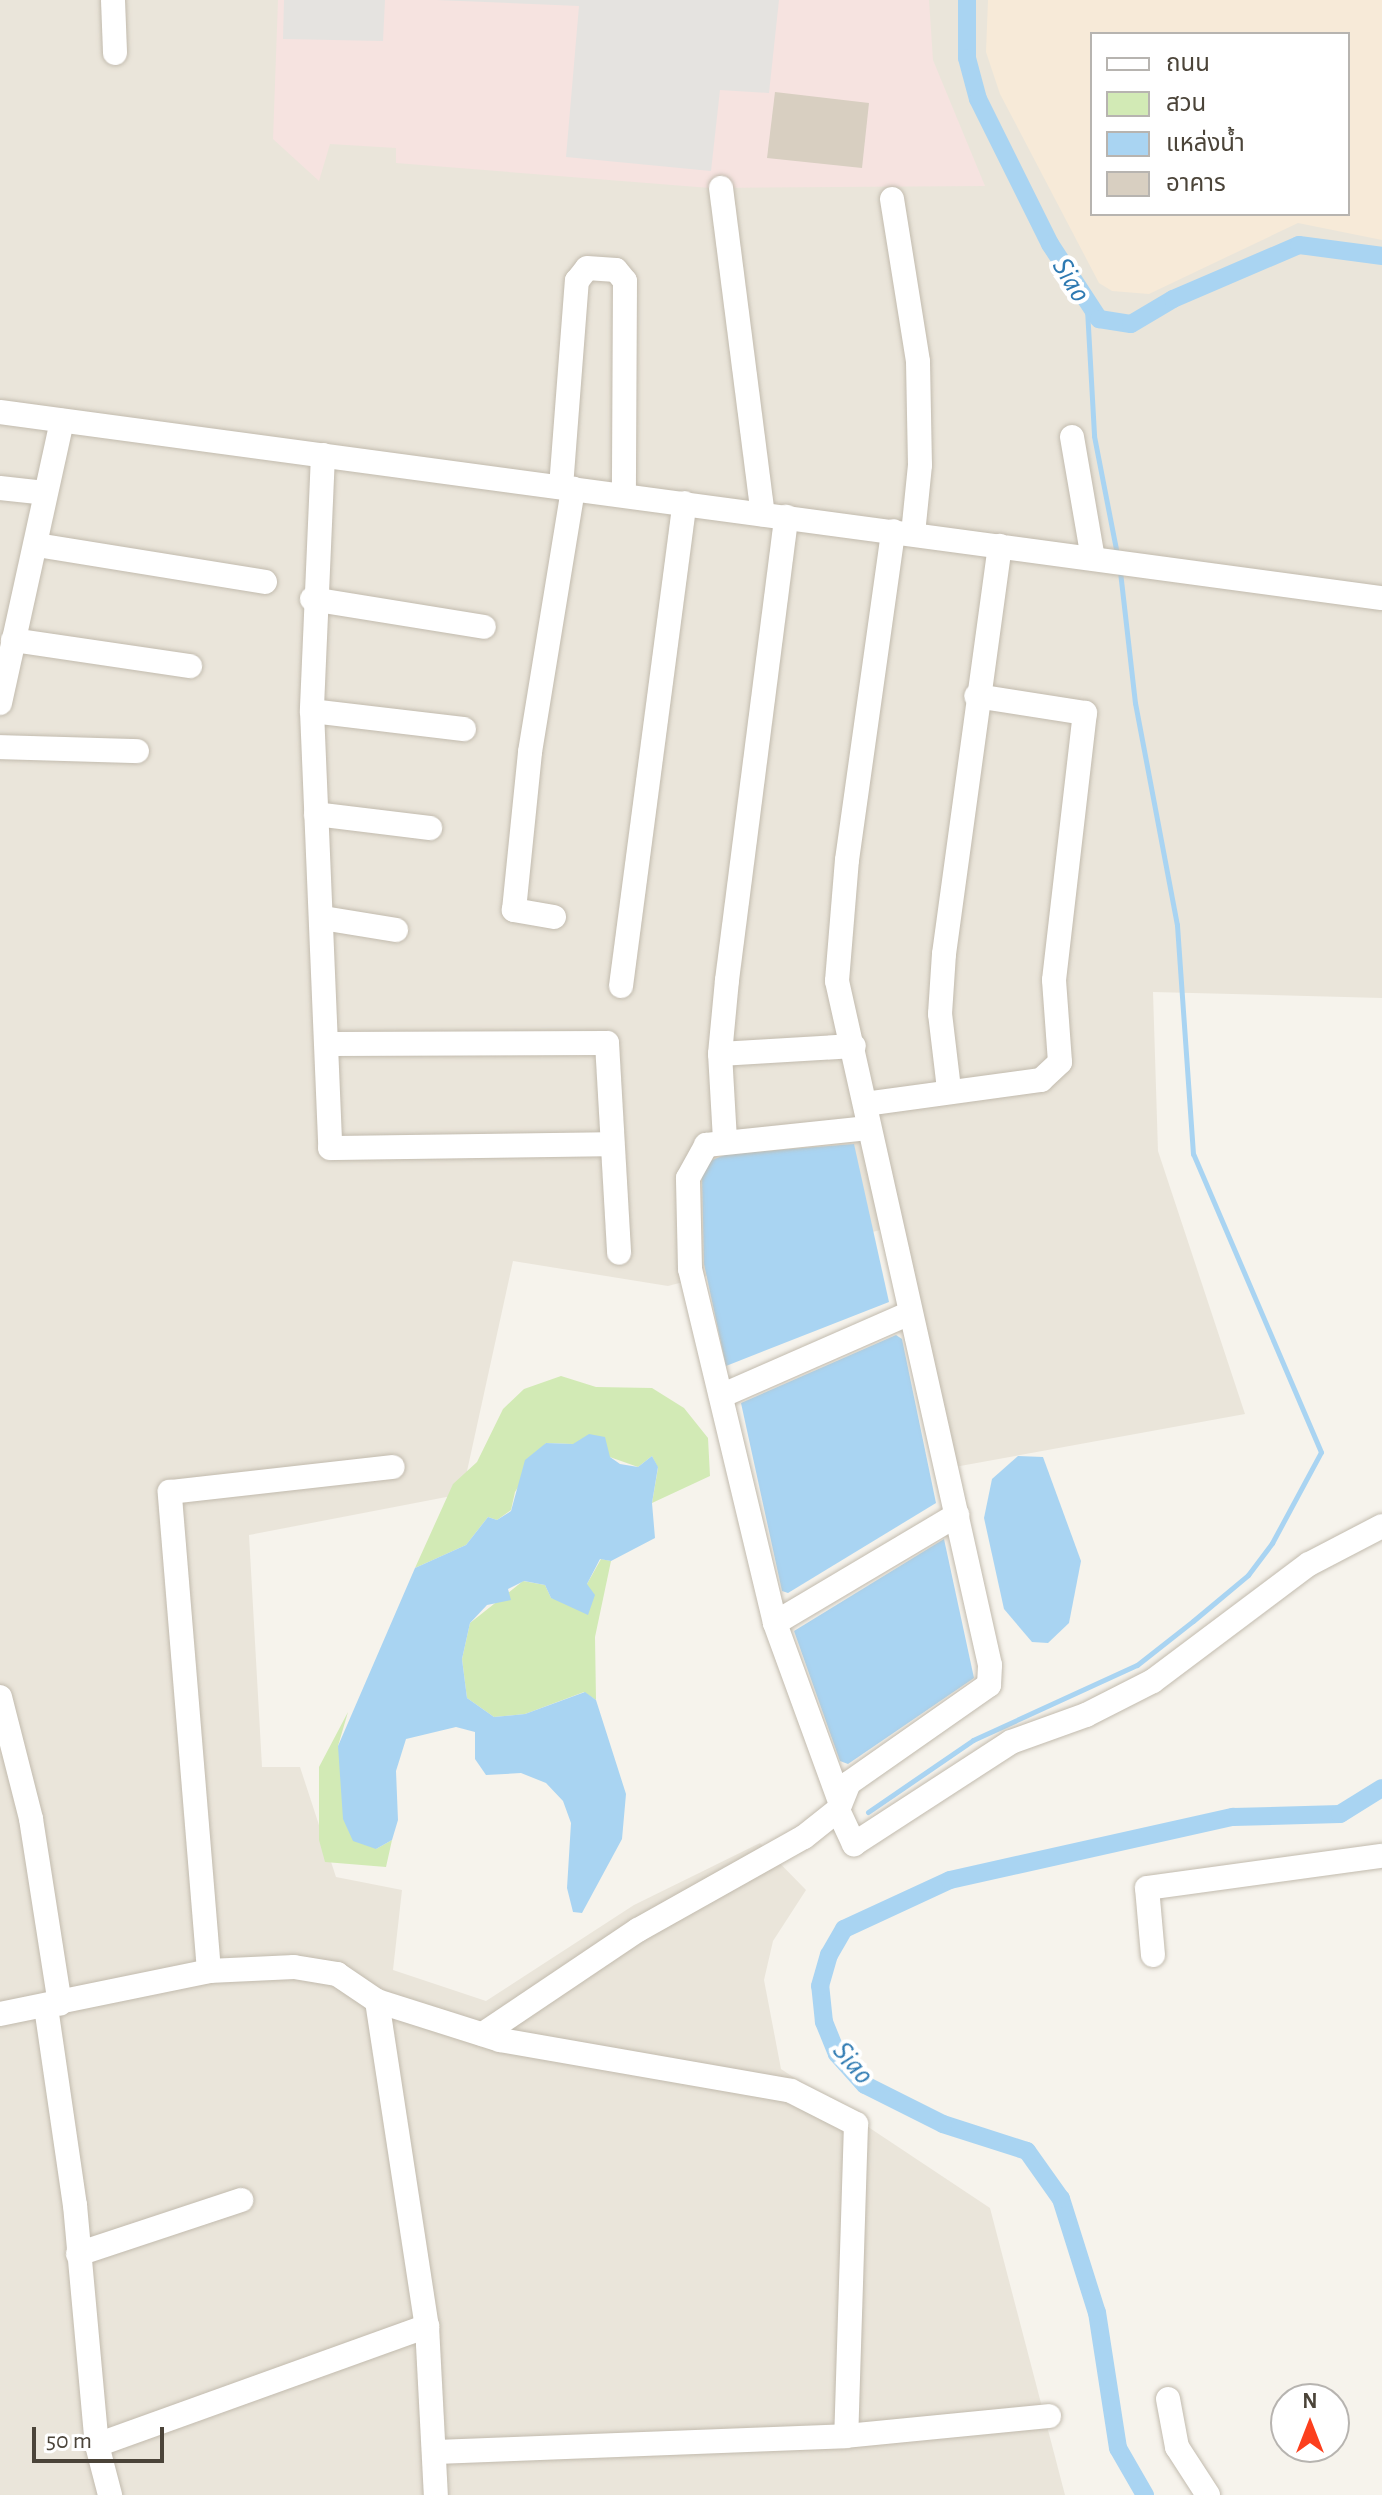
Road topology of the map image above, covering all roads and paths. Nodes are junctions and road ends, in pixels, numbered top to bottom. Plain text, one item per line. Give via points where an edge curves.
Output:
1 (113, 0) edge
2 (115, 53) dead end
3 (721, 188) dead end
4 (892, 199) dead end
5 (0, 412) edge
6 (62, 421) junction
7 (1072, 437) dead end
8 (323, 455) junction
9 (567, 487) junction
10 (0, 488) edge
11 (45, 493) junction
12 (624, 495) junction
13 (685, 503) junction
14 (775, 515) junction
15 (903, 533) junction
16 (37, 545) junction
17 (1000, 546) junction
18 (1099, 559) junction
19 (265, 582) dead end
20 (1382, 598) edge
21 (312, 599) junction
22 (484, 627) dead end
23 (13, 640) junction
24 (190, 666) dead end
25 (976, 696) junction
26 (0, 703) edge
27 (312, 711) junction
28 (464, 729) dead end
29 (0, 747) edge
30 (137, 751) dead end
31 (316, 814) junction
32 (430, 828) dead end
33 (554, 917) dead end
34 (323, 918) junction
35 (396, 930) dead end
36 (621, 986) dead end
37 (330, 1044) junction
38 (854, 1046) junction
39 (720, 1054) junction
40 (949, 1089) junction
41 (866, 1116) junction
42 (725, 1140) junction
43 (612, 1144) junction
44 (619, 1253) dead end
45 (910, 1313) junction
46 (721, 1396) junction
47 (393, 1467) dead end
48 (957, 1515) junction
49 (1382, 1526) edge
50 (775, 1623) junction
51 (0, 1697) edge
52 (841, 1816) junction
53 (1382, 1856) edge
54 (1153, 1955) dead end
55 (209, 1971) junction
56 (377, 2001) junction
57 (53, 2006) junction
58 (0, 2014) edge
59 (483, 2034) junction
60 (241, 2200) dead end
61 (78, 2254) junction
62 (427, 2326) junction
63 (1168, 2399) dead end
64 (1049, 2416) dead end
65 (846, 2436) junction
66 (97, 2445) junction
67 (435, 2452) junction
68 (110, 2495) edge
69 (436, 2495) edge
70 (1208, 2495) edge

1 - 2 street
3 - 14 street
4 - 15 street via 918,362 920,465
5 - 6 street
6 - 8 street
6 - 11 street
7 - 18 street
8 - 9 street
8 - 21 street
9 - 12 street
9 - 12 street via 577,281 587,268 616,270 625,281
9 - 33 street via 514,910
10 - 11 street
11 - 16 street
12 - 13 street
13 - 14 street
13 - 36 street
14 - 15 street
14 - 39 street
15 - 17 street
15 - 38 street via 844,890 837,981
16 - 19 street
16 - 23 street
17 - 18 street
17 - 25 street
18 - 20 street
21 - 22 street
21 - 27 street
23 - 24 street
23 - 26 street
25 - 40 street via 944,954 940,1014
25 - 40 street via 1080,709 1087,726 1054,980 1058,1069 1041,1080
27 - 28 street
27 - 31 street
29 - 30 street
31 - 32 street
31 - 34 street
34 - 35 street
34 - 37 street
37 - 43 street via 607,1043
37 - 43 street via 330,1148
38 - 39 street
38 - 41 street
39 - 42 street
40 - 41 street
41 - 42 street
41 - 45 street
42 - 46 street via 695,1154 688,1178 690,1269
43 - 44 street
45 - 46 street
45 - 48 street
46 - 50 street
47 - 55 street via 170,1492
48 - 50 street
48 - 52 street via 990,1665 989,1685 879,1760
49 - 52 street via 1298,1571 1153,1681 1086,1715 1011,1742 854,1844
50 - 52 street
51 - 57 street via 31,1819
52 - 59 street via 732,1882 638,1930
53 - 54 street via 1147,1888
55 - 56 street via 294,1967 337,1974
55 - 57 street
56 - 59 street
56 - 62 street
57 - 58 street
57 - 61 street
59 - 65 street via 791,2091 856,2124
60 - 61 street
61 - 66 street
62 - 66 street
62 - 67 street
63 - 70 street via 1177,2447
64 - 65 street
65 - 67 street
66 - 68 street
67 - 69 street

